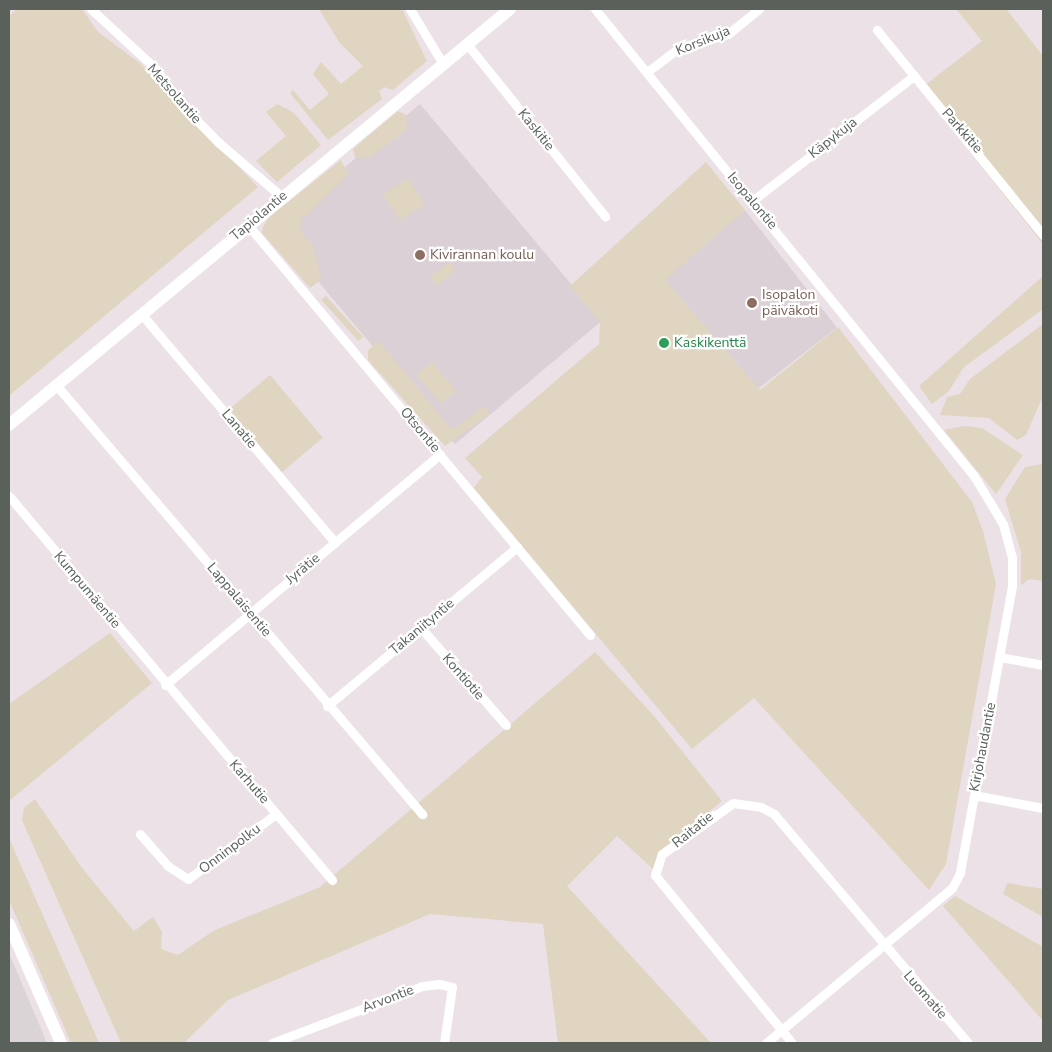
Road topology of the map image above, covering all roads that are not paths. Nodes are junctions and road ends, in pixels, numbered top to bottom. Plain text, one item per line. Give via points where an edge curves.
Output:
1 (90, 9) edge
2 (410, 9) edge
3 (510, 9) edge
4 (595, 9) edge
5 (759, 9) edge
6 (877, 30) dead end
7 (467, 44) junction
8 (443, 64) junction
9 (647, 72) junction
10 (914, 76) junction
11 (282, 197) junction
12 (752, 201) junction
13 (605, 216) dead end
14 (248, 225) junction
15 (1043, 235) edge
16 (143, 316) junction
17 (57, 386) junction
18 (906, 395) joint
19 (9, 425) edge
20 (440, 454) junction
21 (9, 496) edge
22 (335, 542) junction
23 (517, 547) junction
24 (251, 613) junction
25 (421, 628) junction
26 (590, 635) dead end
27 (1000, 657) junction
28 (1043, 665) edge
29 (165, 685) junction
30 (327, 706) junction
31 (506, 725) dead end
32 (974, 795) junction
33 (1043, 808) edge
34 (276, 814) junction
35 (422, 814) dead end
36 (140, 834) dead end
37 (332, 880) dead end
38 (9, 924) edge
39 (882, 946) junction
40 (781, 1031) junction
41 (61, 1043) edge
42 (272, 1043) edge
43 (444, 1043) edge
44 (766, 1043) edge
45 (792, 1043) edge
46 (968, 1043) edge

1 - 11 street, Metsolantie via 156,69 180,103 218,142
2 - 8 street
3 - 7 street, Tapiolantie
4 - 9 street, Isopalontie
5 - 9 street, Korsikuja via 728,34 679,48
6 - 10 street, Parkkitie
7 - 8 street, Tapiolantie
7 - 13 street, Kaskitie
8 - 11 street, Tapiolantie
9 - 12 street, Isopalontie
10 - 12 street, Käpykuja
10 - 15 street, Parkkitie
11 - 14 street, Tapiolantie
12 - 18 street, Isopalontie
14 - 16 street, Tapiolantie
14 - 20 street, Otsontie
16 - 17 street, Tapiolantie
16 - 22 street, Lanatie
17 - 19 street, Tapiolantie
17 - 24 street, Lappalaisentie
18 - 27 street, Kirjohaudantie via 982,488 1008,539 1012,586
20 - 22 street, Jyrätie
20 - 23 street, Otsontie
21 - 29 street, Kumpumäentie
22 - 24 street, Jyrätie
23 - 25 street, Takaniityntie
23 - 26 street, Otsontie
24 - 29 street, Jyrätie
24 - 30 street, Lappalaisentie
25 - 30 street, Takaniityntie
25 - 31 street, Kontiotie
27 - 28 street
27 - 32 street, Kirjohaudantie
29 - 34 street, Karhutie
30 - 35 street, Lappalaisentie
32 - 33 street
32 - 39 street, Kirjohaudantie via 965,858 952,888
34 - 36 street, Onninpolku via 188,879 168,866
34 - 37 street, Karhutie
38 - 41 street
39 - 40 street, Kirjohaudantie
39 - 40 street, Raitatie via 774,814 761,807 733,803 719,809 662,854 655,875 661,887
39 - 46 street, Luomatie
40 - 44 street, Kirjohaudantie
40 - 45 street
42 - 43 street, Arvontie via 422,986 439,984 452,987

